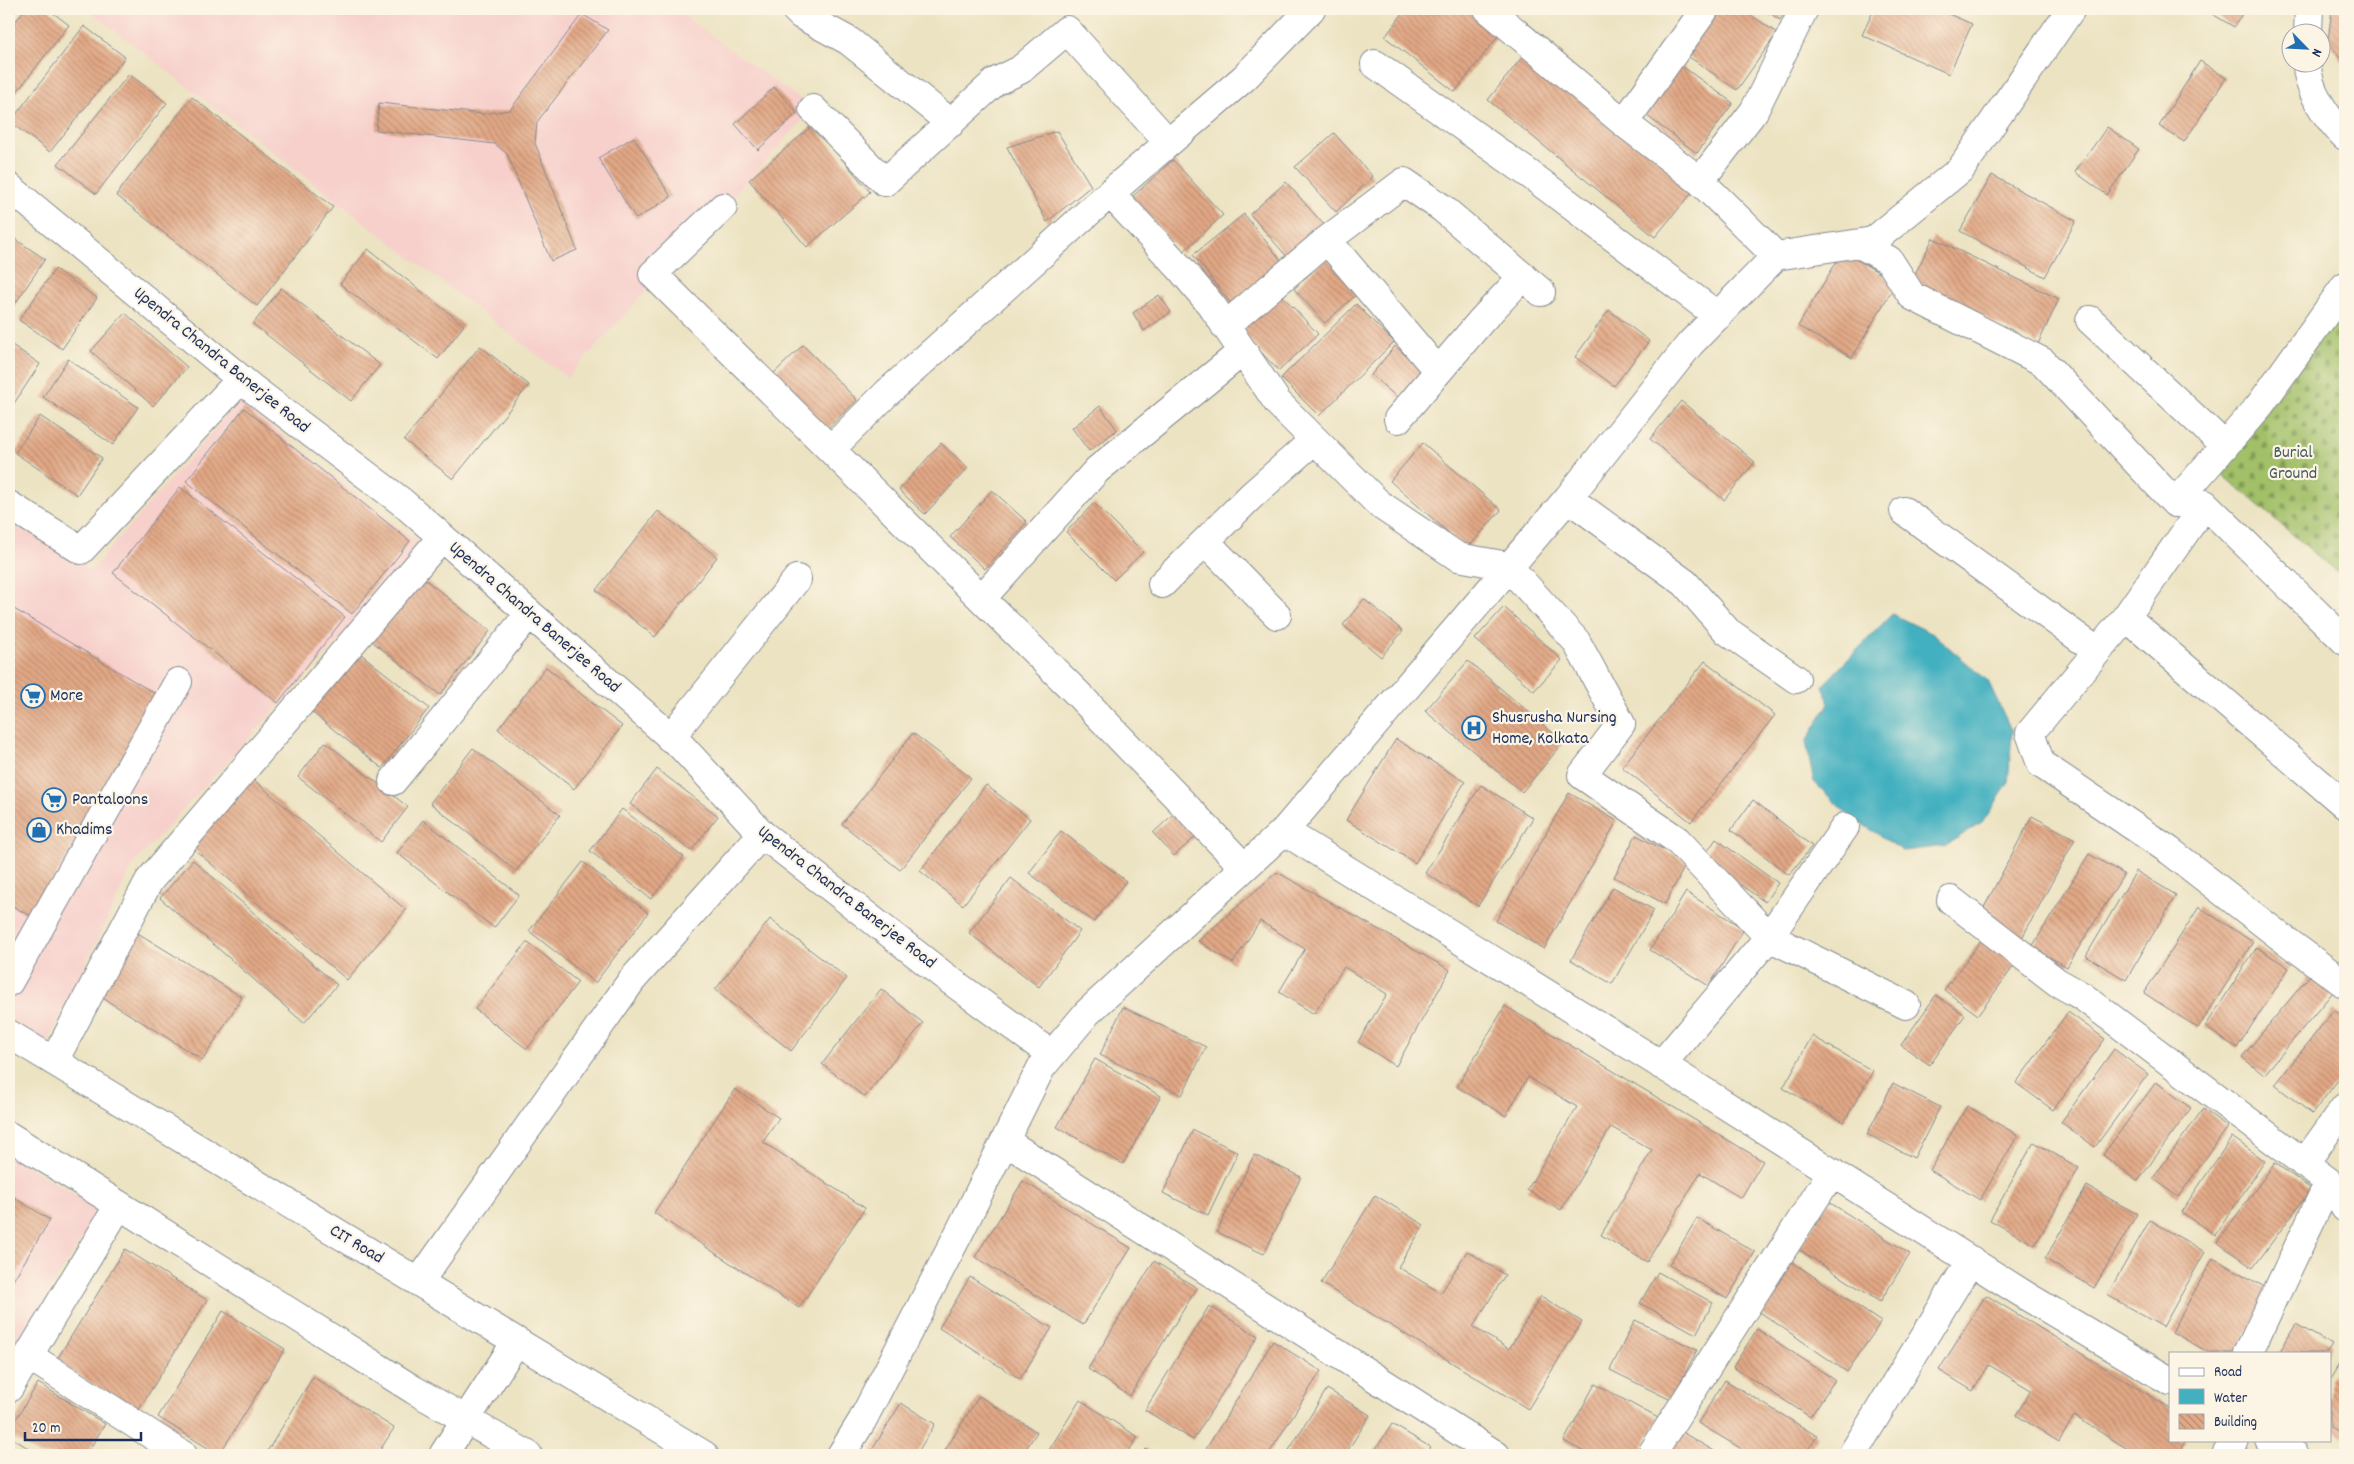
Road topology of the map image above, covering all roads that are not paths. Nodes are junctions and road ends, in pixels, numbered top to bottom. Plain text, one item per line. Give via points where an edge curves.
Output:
1 (795, 9) edge
2 (1488, 9) edge
3 (1705, 9) edge
4 (1804, 9) edge
5 (2071, 9) edge
6 (2309, 9) edge
7 (1298, 13) edge
8 (2308, 22) edge
9 (1375, 64) dead end
10 (2307, 72) edge
11 (813, 109) dead end
12 (951, 122) junction
13 (1624, 123) junction
14 (2345, 136) edge
15 (1168, 142) junction
16 (1700, 181) junction
17 (9, 187) edge
18 (1110, 193) junction
19 (723, 207) dead end
20 (1327, 240) junction
21 (1859, 244) junction
22 (1776, 256) junction
23 (2345, 286) edge
24 (1718, 316) junction
25 (2090, 320) dead end
26 (1225, 326) junction
27 (1243, 351) junction
28 (1438, 371) junction
29 (241, 379) junction
30 (1398, 419) dead end
31 (1314, 440) junction
32 (2224, 446) junction
33 (831, 449) junction
34 (1568, 498) junction
35 (2175, 504) junction
36 (2205, 504) junction
37 (9, 505) edge
38 (1904, 511) dead end
39 (442, 537) junction
40 (1206, 542) junction
41 (1508, 566) junction
42 (797, 579) dead end
43 (1162, 584) dead end
44 (982, 598) junction
45 (529, 614) junction
46 (1277, 615) dead end
47 (2126, 617) junction
48 (2345, 641) edge
49 (2098, 651) junction
50 (1796, 679) dead end
51 (178, 682) dead end
52 (670, 738) junction
53 (393, 781) dead end
54 (2345, 805) edge
55 (1845, 827) dead end
56 (1284, 831) junction
57 (762, 834) junction
58 (1244, 868) junction
59 (1951, 900) dead end
60 (1769, 937) junction
61 (9, 982) edge
62 (2345, 984) edge
63 (1906, 1005) dead end
64 (9, 1034) edge
65 (1052, 1055) junction
66 (54, 1061) junction
67 (1661, 1065) junction
68 (2345, 1107) edge
69 (9, 1136) edge
70 (1005, 1141) junction
71 (2304, 1164) junction
72 (1832, 1172) junction
73 (2328, 1182) junction
74 (119, 1205) junction
75 (2345, 1208) edge
76 (1971, 1260) junction
77 (419, 1282) junction
78 (516, 1342) junction
79 (2248, 1352) edge
80 (29, 1356) junction
81 (2169, 1380) edge
82 (9, 1388) edge
83 (466, 1419) junction
84 (2234, 1442) edge
85 (2272, 1442) edge
86 (183, 1455) edge
87 (443, 1455) edge
88 (528, 1455) edge
89 (704, 1455) edge
90 (841, 1455) edge
91 (1496, 1455) edge
92 (1651, 1455) edge
93 (1852, 1455) edge
94 (2226, 1455) edge
95 (2294, 1455) edge

1 - 12 street via 849,41
2 - 13 street
3 - 13 street
4 - 16 street via 1754,111
5 - 21 street via 1961,169 1873,242
6 - 8 street
7 - 15 street via 1244,78
9 - 24 street via 1532,176
10 - 14 street via 2329,121
11 - 12 street via 885,182
12 - 15 street via 994,82 1020,70 1067,30
13 - 16 street
15 - 18 street
16 - 22 street
17 - 29 street, Upendra Chandra Banerjee Road
18 - 26 street via 1180,268
18 - 33 street via 887,393
19 - 33 street via 653,274
20 - 26 street
20 - 28 street
20 - 28 street via 1404,182 1442,208 1532,284
21 - 22 street
21 - 35 street via 1889,260 1912,296 2044,362
22 - 24 street
23 - 32 street via 2260,405
24 - 34 street via 1690,344
25 - 32 street
26 - 27 street
27 - 31 street via 1278,403
27 - 44 street via 1097,470
28 - 30 street
29 - 37 street via 81,550
29 - 39 street, Upendra Chandra Banerjee Road via 402,502
31 - 40 street via 1251,496
31 - 41 street via 1378,504 1436,543 1458,557
32 - 35 street
33 - 44 street
34 - 41 street
34 - 50 street via 1685,583 1727,631
35 - 36 street
36 - 47 street
36 - 48 street
38 - 49 street
39 - 45 street, Upendra Chandra Banerjee Road
39 - 66 street via 149,880
40 - 43 street
40 - 46 street
41 - 56 street
41 - 60 street via 1576,641 1621,724 1582,775 1678,840
42 - 52 street
44 - 58 street
45 - 52 street, Upendra Chandra Banerjee Road
45 - 53 street
47 - 49 street
47 - 54 street
49 - 62 street via 2030,733 2041,764 2170,852
51 - 61 street
52 - 57 street, Upendra Chandra Banerjee Road
55 - 60 street
56 - 58 street
56 - 67 street
57 - 65 street, Upendra Chandra Banerjee Road
57 - 77 street via 632,980
58 - 65 street via 1087,1014
59 - 71 street via 2056,982 2082,996
60 - 63 street
60 - 67 street
64 - 66 street, CIT Road
65 - 70 street via 1041,1068
66 - 77 street, CIT Road
67 - 72 street
68 - 71 street
69 - 74 street
70 - 90 street via 862,1421
70 - 91 street
71 - 73 street
72 - 76 street
72 - 92 street
73 - 75 street
73 - 79 street
74 - 80 street
74 - 83 street
76 - 81 street
76 - 93 street
77 - 78 street, CIT Road
78 - 83 street
78 - 89 street, CIT Road
80 - 82 street
80 - 86 street
83 - 87 street
83 - 88 street
84 - 94 street
85 - 95 street

